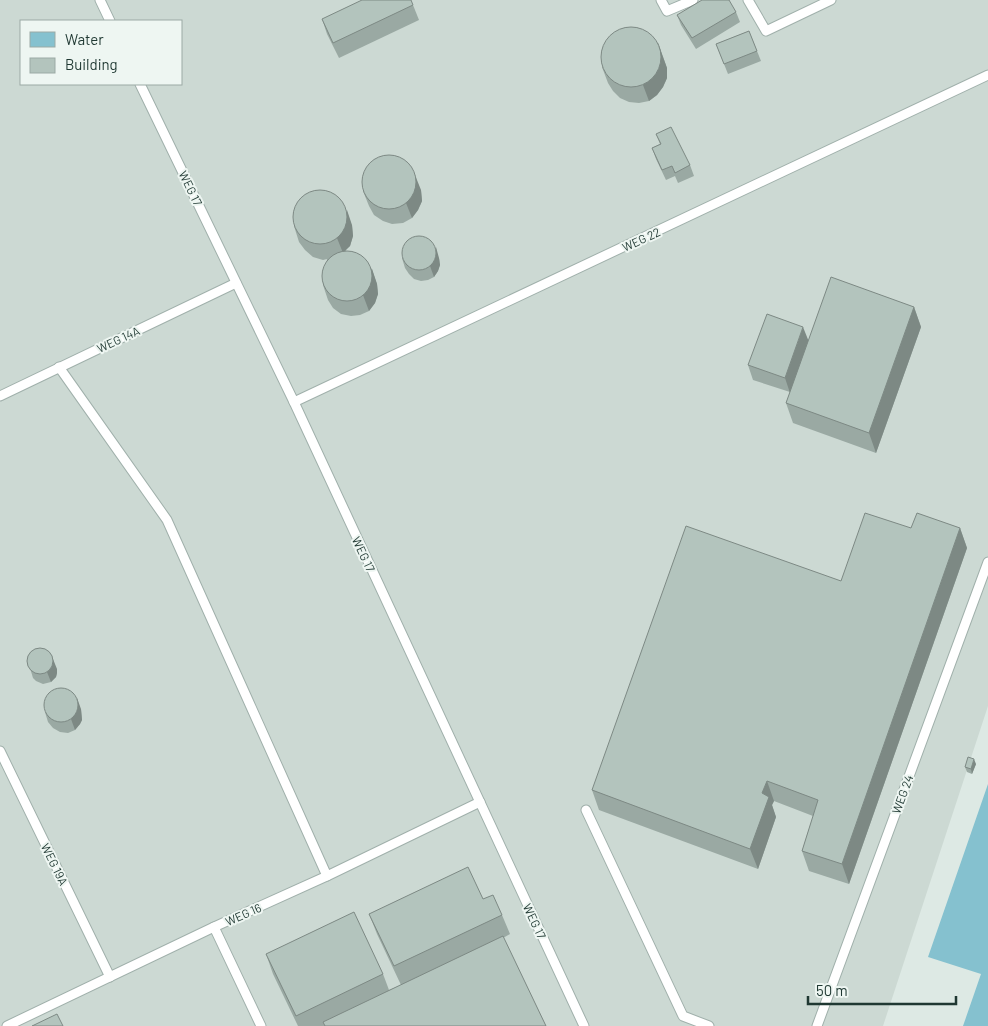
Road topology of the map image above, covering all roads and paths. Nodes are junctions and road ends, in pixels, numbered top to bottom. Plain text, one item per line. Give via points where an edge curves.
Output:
1 (100, 0) edge
2 (661, 0) edge
3 (694, 0) edge
4 (748, 0) edge
5 (831, 0) edge
6 (110, 20) edge
7 (988, 75) edge
8 (140, 85) edge
9 (236, 283) junction
10 (59, 367) junction
11 (0, 396) edge
12 (294, 402) junction
13 (988, 562) edge
14 (0, 751) edge
15 (480, 802) junction
16 (586, 810) dead end
17 (327, 876) junction
18 (214, 927) junction
19 (110, 977) junction
20 (7, 1026) edge
21 (261, 1026) edge
22 (584, 1026) edge
23 (709, 1026) edge
24 (817, 1026) edge

1 - 6 lane
2 - 3 lane via 667,11
4 - 5 lane via 766,31
7 - 12 lane, WEG 22
8 - 9 lane, WEG 17
9 - 10 lane, WEG 14A
9 - 12 lane, WEG 17
10 - 11 lane, WEG 14A
10 - 17 lane via 167,520
12 - 15 lane, WEG 17
13 - 24 lane, WEG 24
14 - 19 lane, WEG 19A
15 - 17 lane, WEG 16
15 - 22 lane, WEG 17
16 - 23 lane via 683,1016
17 - 18 lane, WEG 16
18 - 19 lane, WEG 16
18 - 21 lane
19 - 20 lane, WEG 16

